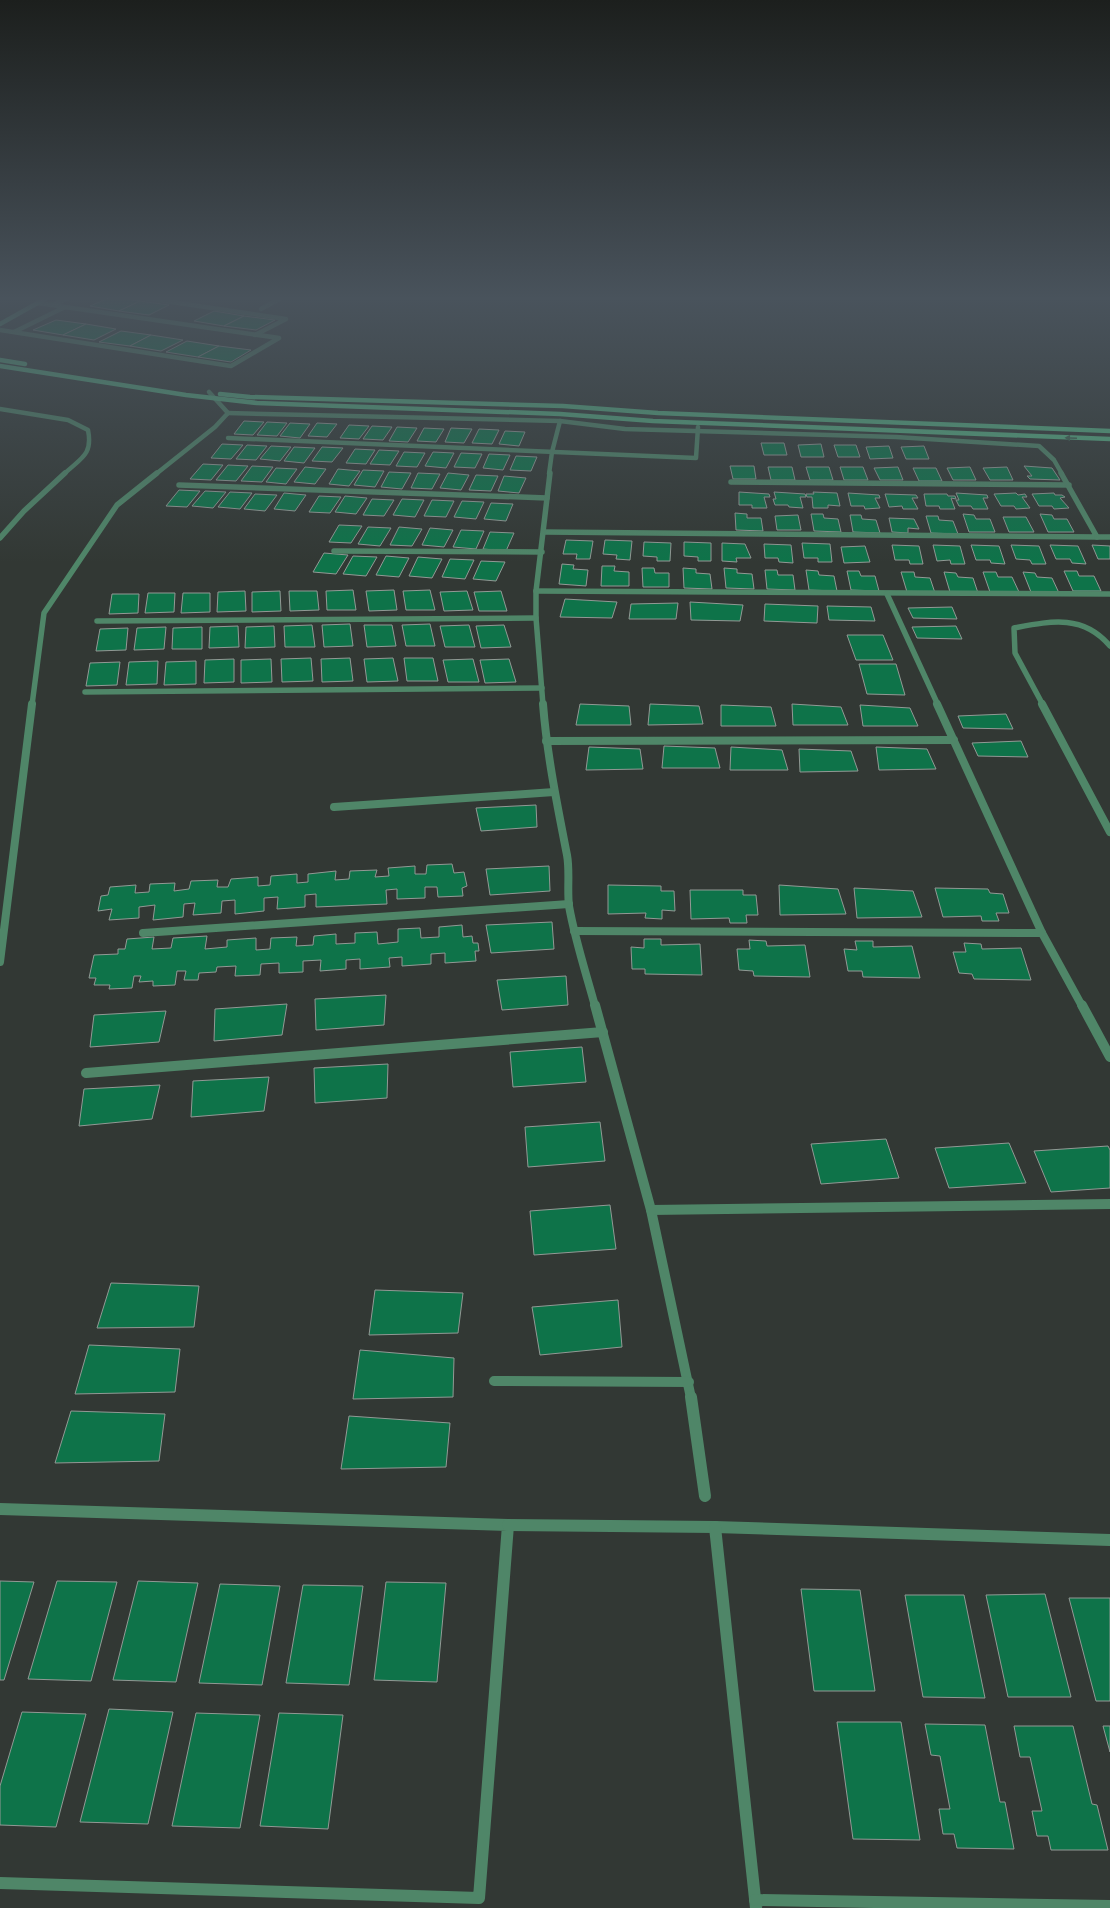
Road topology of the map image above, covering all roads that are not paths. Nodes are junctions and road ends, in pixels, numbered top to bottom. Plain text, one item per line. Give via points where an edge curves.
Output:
1 (127, 385) edge
2 (164, 385) edge
3 (209, 392) junction
4 (214, 398) junction
5 (0, 409) edge
6 (228, 413) junction
7 (560, 421) junction
8 (698, 423) junction
9 (698, 430) junction
10 (1110, 431) edge
11 (228, 438) dead end
12 (1110, 440) edge
13 (552, 452) junction
14 (731, 482) dead end
15 (179, 485) dead end
16 (1069, 485) junction
17 (547, 498) junction
18 (544, 532) junction
19 (1097, 537) junction
20 (1110, 537) edge
21 (0, 538) edge
22 (334, 551) dead end
23 (542, 552) junction
24 (536, 591) junction
25 (887, 594) junction
26 (1110, 594) edge
27 (536, 618) junction
28 (97, 621) dead end
29 (1110, 646) edge
30 (542, 688) junction
31 (85, 692) dead end
32 (954, 740) junction
33 (546, 741) junction
34 (554, 792) junction
35 (334, 807) dead end
36 (1110, 832) edge
37 (569, 904) junction
38 (574, 931) junction
39 (143, 932) dead end
40 (1042, 933) junction
41 (0, 962) edge
42 (603, 1032) junction
43 (1110, 1057) edge
44 (86, 1073) dead end
45 (1110, 1204) edge
46 (651, 1210) junction
47 (494, 1381) dead end
48 (688, 1382) junction
49 (705, 1496) dead end
50 (0, 1509) edge
51 (508, 1525) junction
52 (715, 1527) junction
53 (1110, 1540) edge
54 (0, 1883) edge
55 (755, 1904) edge
56 (1110, 1906) edge

1 - 4 street
2 - 3 street
3 - 4 street
3 - 10 street via 250,397 568,406 658,414
4 - 6 street
4 - 8 street via 257,403 568,414
5 - 21 street via 68,420 88,430 90,441 88,452 24,511
6 - 7 street
6 - 41 street via 215,427 117,505 44,613
7 - 9 street via 625,429
7 - 13 street
8 - 9 street
12 -> 8 street
9 - 13 street via 696,458
9 - 16 street via 896,437 1039,446 1054,460
11 - 13 street
13 - 17 street
14 - 16 street
15 - 17 street
16 - 19 street
17 - 18 street
18 - 19 street
18 - 23 street
19 - 20 street
22 - 23 street
23 - 24 street
24 - 25 street
24 - 27 street
25 - 26 street
25 - 32 street
27 - 28 street
27 - 30 street
29 - 36 street via 1101,635 1077,623 1033,624 1014,628 1016,653
30 - 31 street
30 - 33 street
32 - 33 street
32 - 40 street
33 - 34 street
34 - 35 street
34 - 37 street via 567,857
37 - 38 street
37 - 39 street
38 - 40 street
38 - 42 street
40 - 43 street
42 - 44 street
42 - 46 street
45 - 46 street
46 - 48 street
47 - 48 street
48 - 49 street
50 - 51 street
51 - 52 street
51 - 54 street via 478,1898
52 - 53 street
52 - 55 street
55 - 56 street

